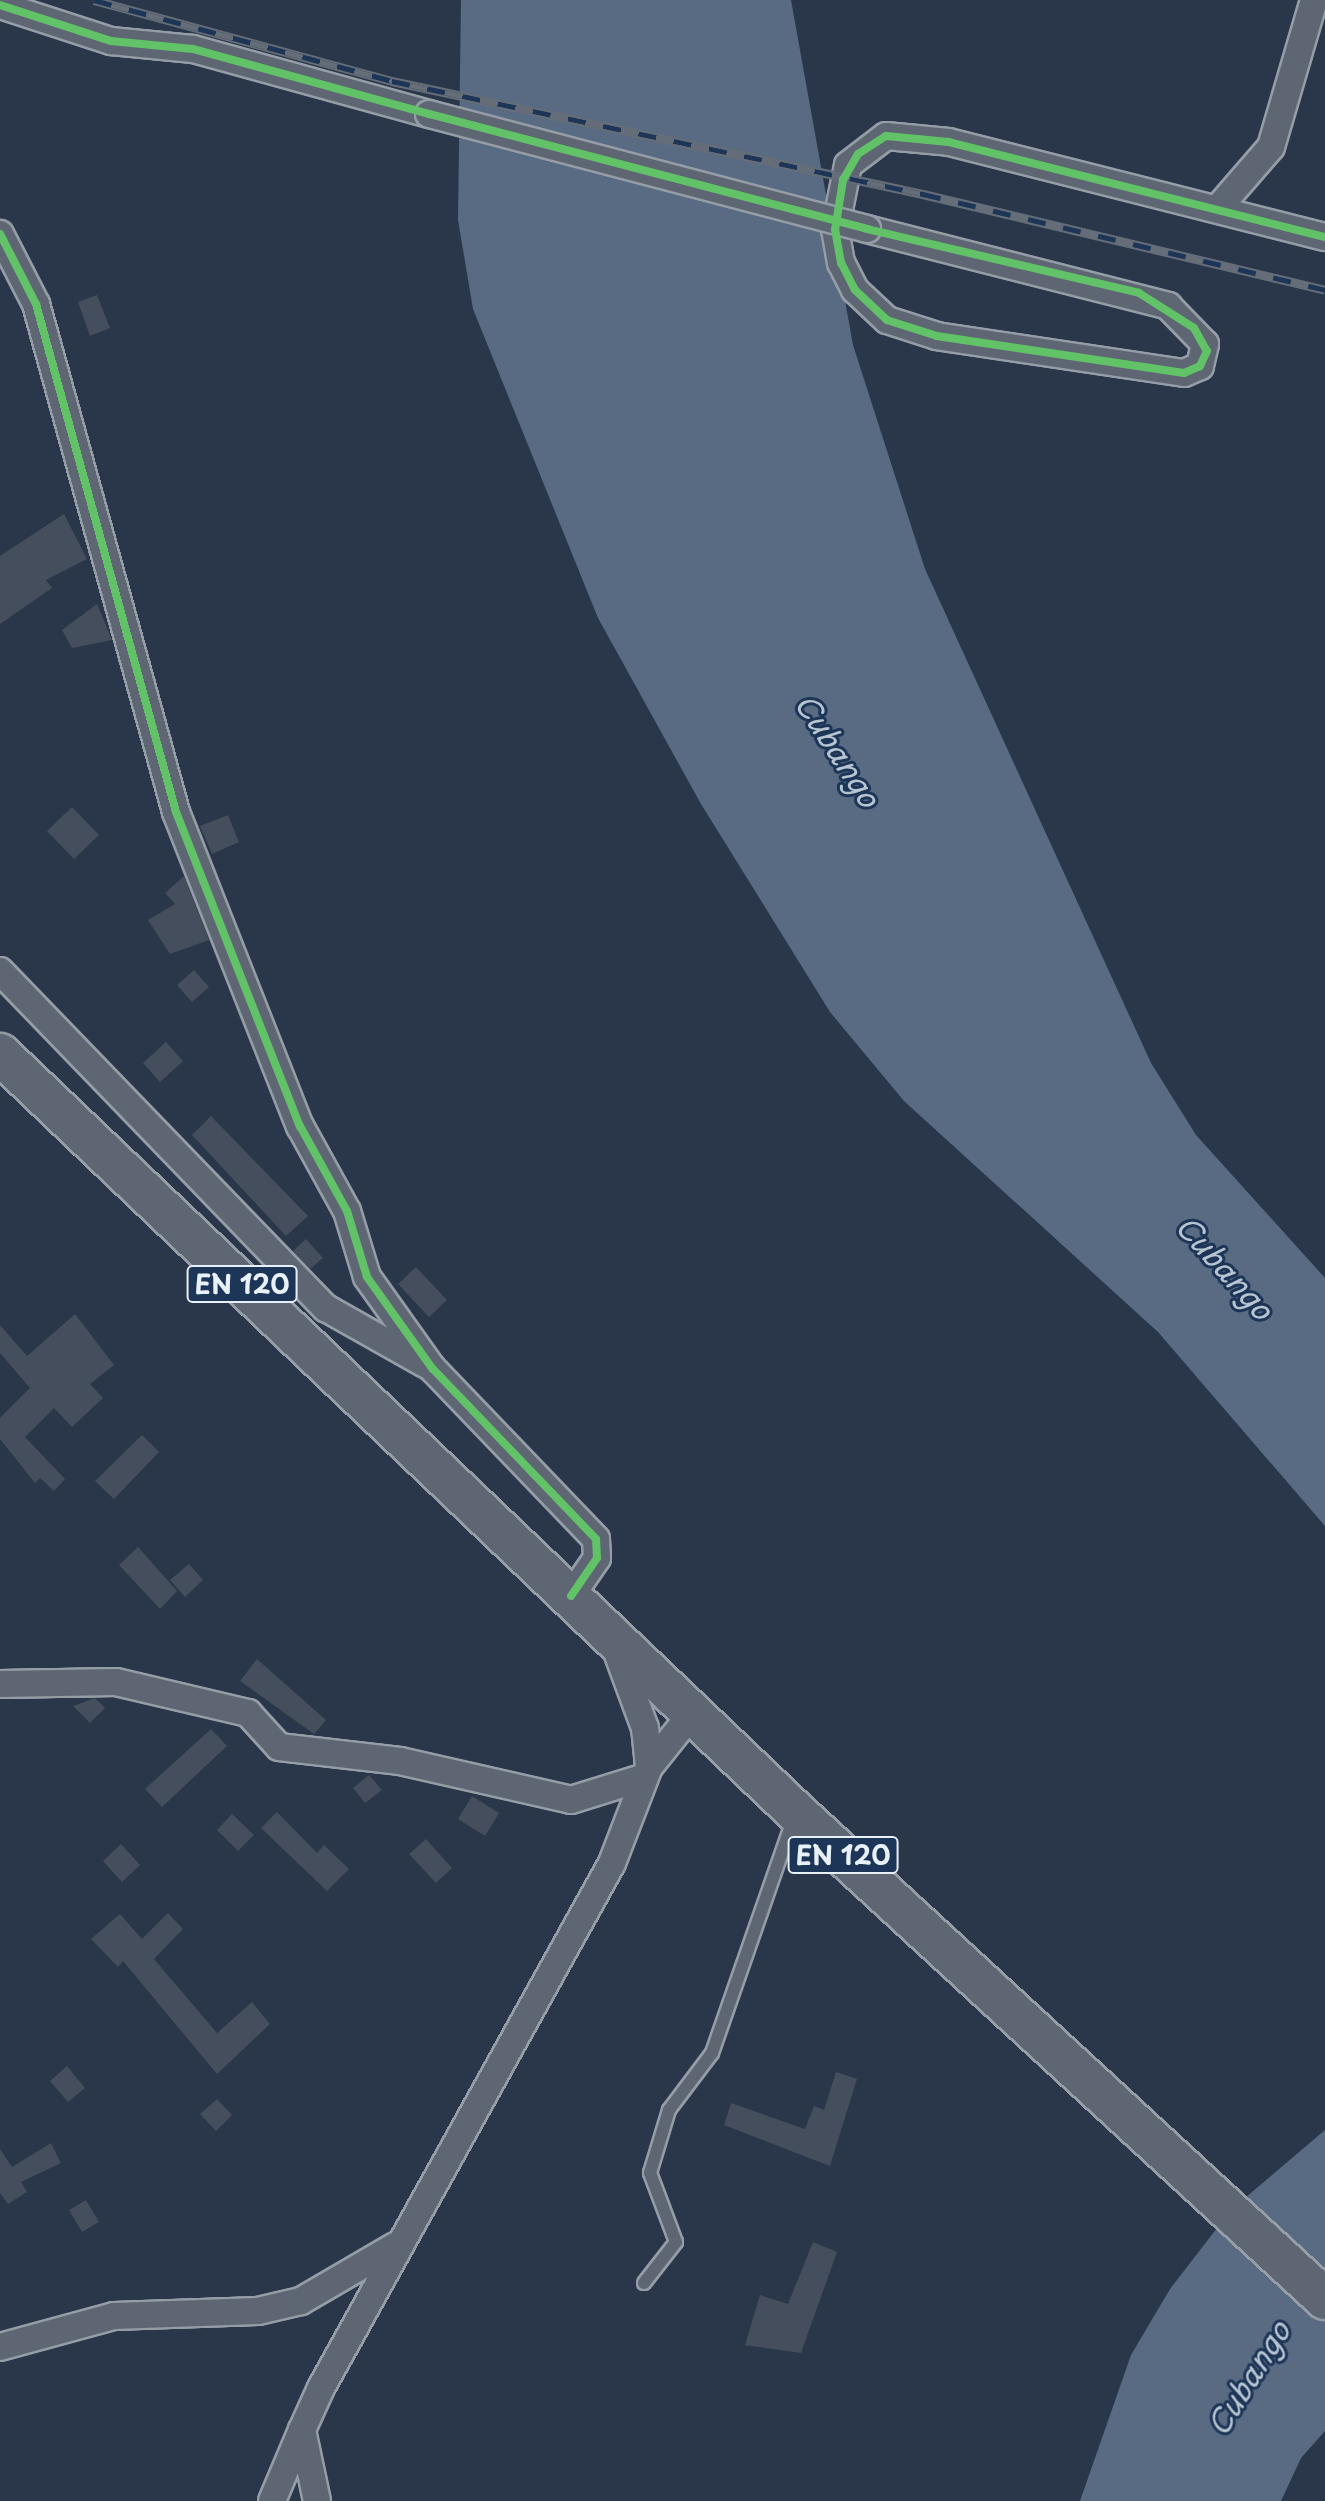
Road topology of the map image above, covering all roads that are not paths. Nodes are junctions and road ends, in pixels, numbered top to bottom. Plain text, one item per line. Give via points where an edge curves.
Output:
1 (1314, 0) edge
2 (0, 5) edge
3 (1219, 207) junction
4 (0, 234) edge
5 (1325, 237) edge
6 (0, 971) edge
7 (0, 1054) edge
8 (432, 1368) junction
9 (583, 1608) junction
10 (0, 1684) edge
11 (694, 1711) junction
12 (647, 1772) junction
13 (796, 1812) junction
14 (397, 2245) junction
15 (644, 2283) dead end
16 (1325, 2299) edge
17 (0, 2347) edge
18 (302, 2430) junction
19 (313, 2471) junction
20 (272, 2501) edge
21 (305, 2501) edge
22 (317, 2501) edge

1 - 3 street via 1271,147
2 - 3 street, bridge via 111,41 193,49 429,114 867,229 1168,306 1205,344 1200,366 1184,373 937,336 887,320 855,290 841,263 835,230 843,180 874,142 905,136
3 - 5 street
4 - 8 street via 36,304 176,812 300,1126 347,1211 367,1277
6 - 8 street via 326,1308
7 - 9 main road, EN 120
8 - 9 street via 589,1528 597,1558
9 - 11 main road, EN 120
9 - 12 street via 627,1668
10 - 12 street via 116,1682 248,1713 279,1747 400,1761 571,1800
11 - 12 street
11 - 13 main road, EN 120
12 - 14 street via 612,1863
13 - 15 lane via 712,2053 669,2110 650,2173 676,2242
13 - 16 main road, EN 120
14 - 17 street via 301,2301 258,2311 114,2316
14 - 18 street
18 - 19 street
18 - 20 street
19 - 21 street
19 - 22 street

